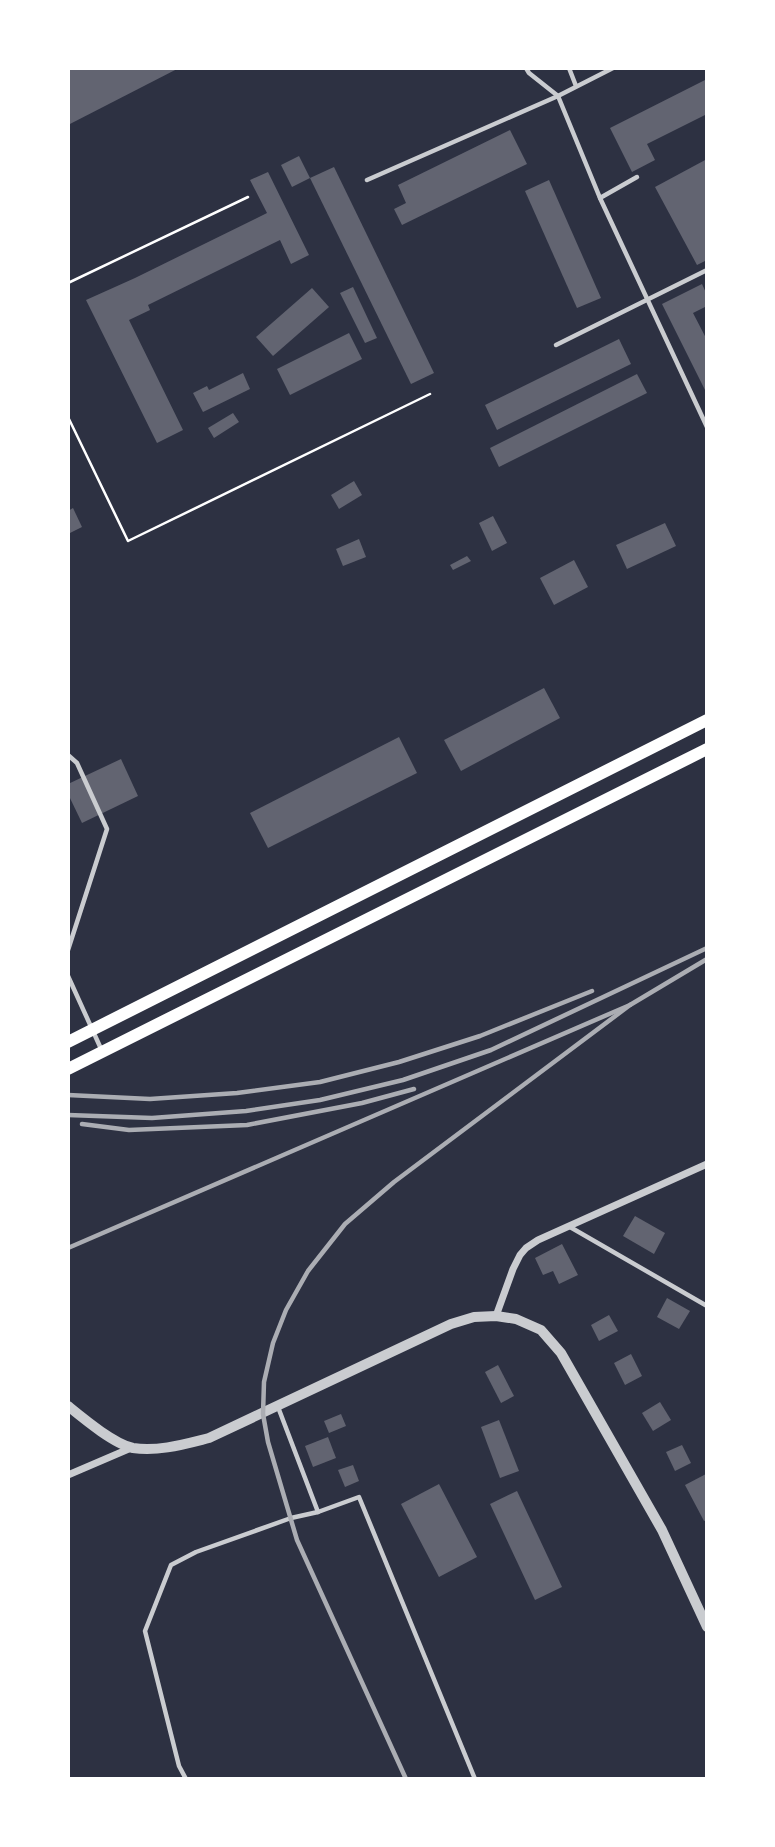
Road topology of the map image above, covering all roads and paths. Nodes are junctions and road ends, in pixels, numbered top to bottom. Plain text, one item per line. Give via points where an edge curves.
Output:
1 (526, 68) edge
2 (569, 68) edge
3 (613, 68) edge
4 (576, 86) junction
5 (558, 96) junction
6 (638, 177) dead end
7 (367, 180) dead end
8 (247, 197) dead end
9 (600, 198) junction
10 (707, 270) edge
11 (68, 283) edge
12 (648, 301) junction
13 (556, 345) dead end
14 (430, 394) dead end
15 (68, 417) edge
16 (707, 427) edge
17 (707, 720) edge
18 (707, 749) edge
19 (68, 755) edge
20 (68, 950) edge
21 (68, 976) edge
22 (92, 1029) junction
23 (68, 1042) edge
24 (102, 1052) junction
25 (68, 1069) edge
26 (707, 1164) edge
27 (570, 1227) junction
28 (707, 1306) edge
29 (496, 1316) junction
30 (68, 1406) edge
31 (278, 1407) junction
32 (132, 1448) junction
33 (68, 1475) edge
34 (318, 1512) junction
35 (707, 1627) edge
36 (186, 1779) edge
37 (475, 1779) edge

1 - 5 lane
2 - 4 lane
3 - 4 lane
4 - 5 lane
5 - 7 lane
5 - 9 lane
6 - 9 lane
8 - 11 path
9 - 12 lane
10 - 12 lane
12 - 13 lane
12 - 16 lane
14 - 15 path via 128,541
17 - 22 main road
18 - 24 main road
19 - 20 lane via 77,763 107,828
21 - 22 lane
22 - 23 main road
22 - 24 lane
24 - 25 main road
26 - 27 street
27 - 28 lane
27 - 29 street via 526,1248
29 - 31 street via 451,1324
29 - 35 street via 541,1330 561,1353 662,1530
30 - 32 street
31 - 32 street via 209,1438 173,1448
31 - 34 lane
32 - 33 street
34 - 36 lane via 196,1552 171,1565 145,1631
34 - 37 lane via 359,1497

